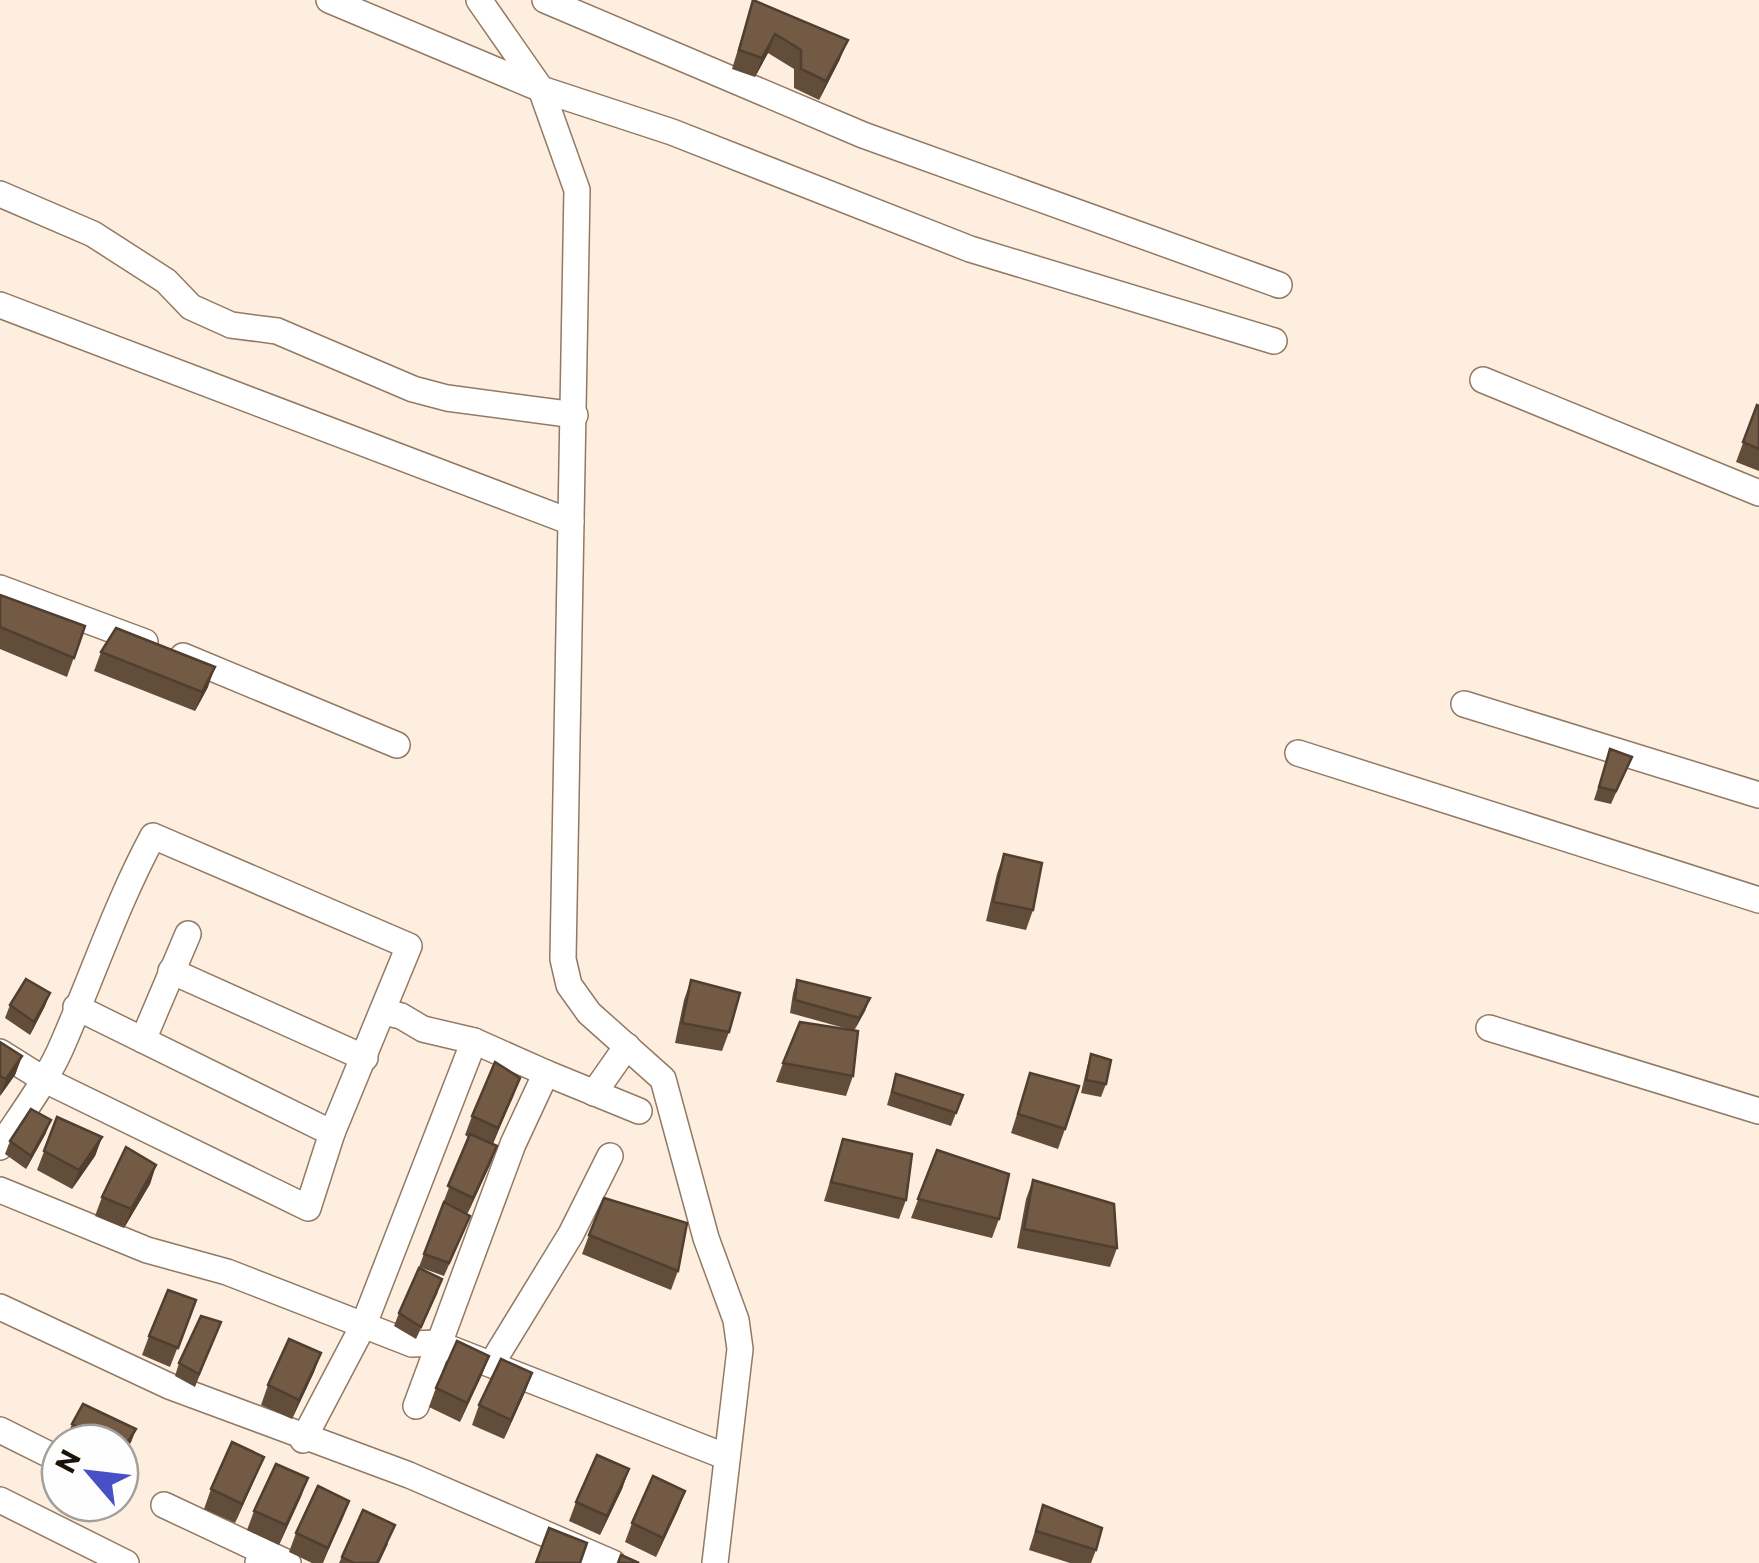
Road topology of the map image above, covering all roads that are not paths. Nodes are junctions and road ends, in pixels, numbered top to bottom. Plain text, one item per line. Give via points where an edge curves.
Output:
1 (329, 0) edge
2 (479, 0) edge
3 (545, 0) edge
4 (541, 89) junction
5 (0, 194) edge
6 (1279, 285) dead end
7 (0, 305) edge
8 (1274, 341) dead end
9 (1483, 380) dead end
10 (575, 415) junction
11 (1759, 493) edge
12 (571, 522) junction
13 (0, 588) edge
14 (1464, 704) dead end
15 (397, 745) dead end
16 (1298, 753) dead end
17 (1759, 794) edge
18 (1759, 900) edge
19 (188, 934) dead end
20 (170, 971) junction
21 (76, 1008) junction
22 (384, 1012) junction
23 (1489, 1028) dead end
24 (143, 1040) junction
25 (474, 1041) junction
26 (628, 1046) junction
27 (0, 1052) edge
28 (364, 1058) junction
29 (546, 1073) junction
30 (43, 1078) junction
31 (594, 1092) junction
32 (639, 1111) dead end
33 (1759, 1111) edge
34 (332, 1133) junction
35 (2, 1141) edge
36 (610, 1156) dead end
37 (0, 1190) edge
38 (0, 1307) edge
39 (364, 1324) junction
40 (436, 1343) junction
41 (492, 1364) junction
42 (416, 1406) dead end
43 (0, 1430) edge
44 (304, 1440) junction
45 (40, 1450) edge
46 (727, 1457) junction
47 (0, 1500) edge
48 (164, 1505) dead end
49 (260, 1557) edge
50 (126, 1563) edge
51 (288, 1563) edge
52 (614, 1563) edge
53 (715, 1563) edge

1 - 4 street
2 - 4 street
3 - 6 street via 863,135
4 - 8 street via 672,132 970,249
4 - 10 street via 577,190
5 - 10 street via 92,234 166,281 191,306 231,325 277,331 447,398
7 - 12 street
9 - 11 street
10 - 12 street
12 - 26 street via 563,960 569,984 590,1012
13 - 15 street
14 - 17 street
16 - 18 street
19 - 20 street
20 - 24 street
20 - 28 street
21 - 22 street via 120,897 153,836 409,946
21 - 24 street
21 - 30 street
22 - 25 street
22 - 28 street
23 - 33 street
24 - 34 street
25 - 29 street
25 - 39 street
26 - 31 street
26 - 46 street via 663,1080 736,1320 740,1349
27 - 30 street
28 - 34 street
29 - 31 street
29 - 40 street
30 - 34 street via 308,1208
30 - 35 street
31 - 32 street
36 - 41 street
37 - 39 street via 147,1250
38 - 44 street
39 - 40 street via 412,1344
39 - 44 street
40 - 41 street
40 - 42 street
41 - 46 street
43 - 45 street
44 - 52 street via 409,1475
46 - 53 street
47 - 50 street
48 - 49 street
49 - 51 street

